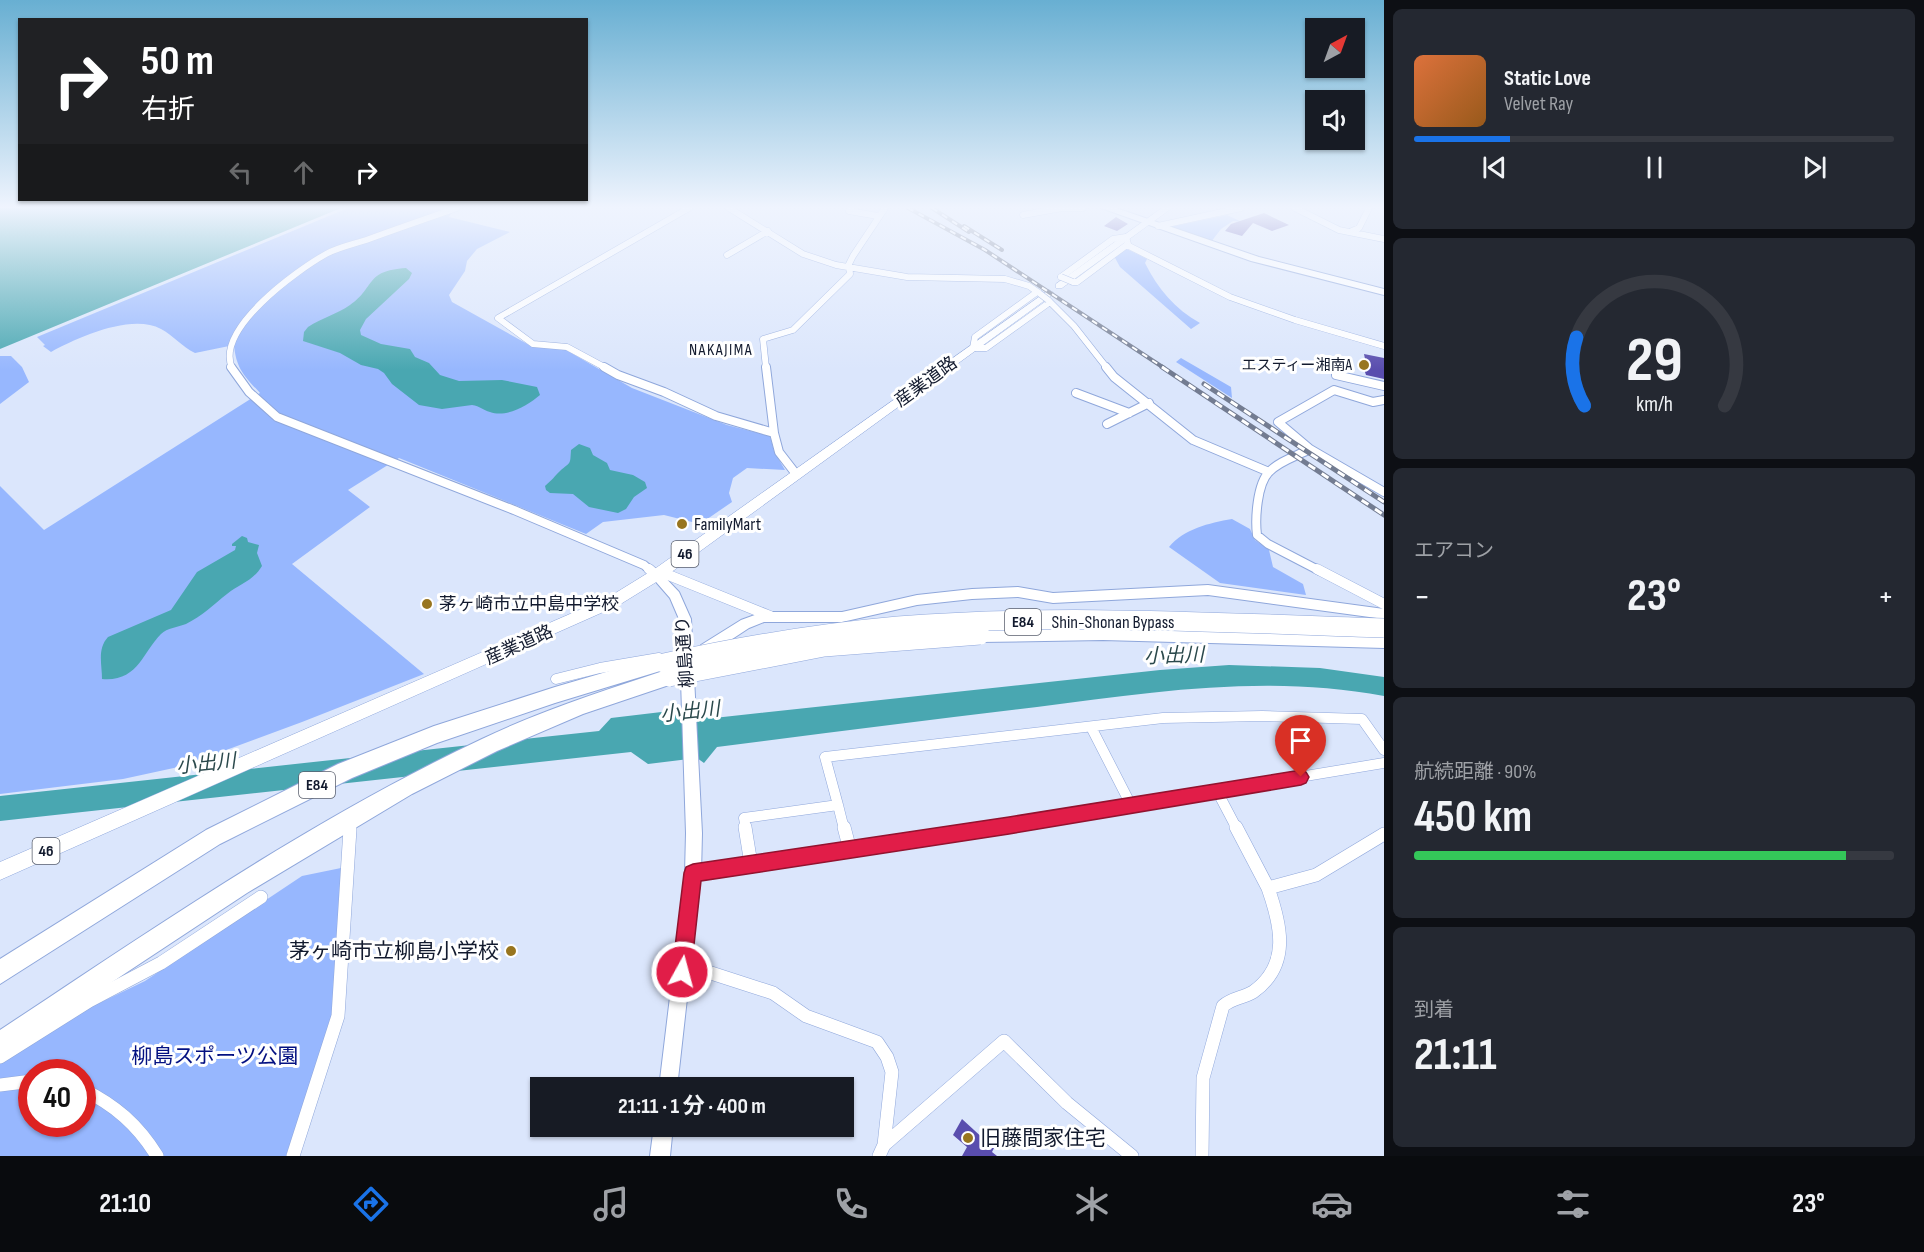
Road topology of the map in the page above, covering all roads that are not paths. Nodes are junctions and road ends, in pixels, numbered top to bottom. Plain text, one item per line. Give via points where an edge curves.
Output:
1 (313, 262) edge
2 (595, 262) edge
3 (831, 262) edge
4 (850, 262) edge
5 (1094, 262) edge
6 (1101, 262) edge
7 (1163, 262) edge
8 (1265, 262) edge
9 (851, 268) junction
10 (1049, 292) junction
11 (1384, 292) edge
12 (1384, 346) edge
13 (1336, 375) dead end
14 (1384, 386) edge
15 (1076, 393) dead end
16 (1384, 399) edge
17 (1149, 403) junction
18 (1129, 413) junction
19 (1107, 424) dead end
20 (774, 433) junction
21 (1310, 449) junction
22 (1269, 472) junction
23 (796, 474) junction
24 (1384, 492) edge
25 (659, 573) junction
26 (1384, 604) edge
27 (1384, 614) edge
28 (770, 616) junction
29 (1384, 628) edge
30 (1384, 641) edge
31 (687, 653) junction
32 (666, 670) junction
33 (556, 679) dead end
34 (1091, 727) junction
35 (1384, 750) edge
36 (1384, 764) edge
37 (1217, 791) junction
38 (838, 805) junction
39 (1131, 805) junction
40 (350, 829) dead end
41 (1384, 834) edge
42 (850, 850) junction
43 (751, 864) junction
44 (0, 872) edge
45 (693, 873) junction
46 (1268, 888) junction
47 (261, 897) dead end
48 (0, 972) edge
49 (682, 972) junction
50 (0, 1044) edge
51 (0, 1058) edge
52 (669, 1077) edge
53 (18, 1081) edge
54 (0, 1084) edge
55 (96, 1096) edge
56 (663, 1137) edge
57 (881, 1151) edge
58 (157, 1156) edge
59 (293, 1156) edge
60 (660, 1156) edge
61 (1132, 1156) edge
62 (1202, 1156) edge

1 - 25 street via 252,313 229,344 229,360 250,392 277,417 514,510
2 - 20 street via 498,318 533,344 567,346 639,384 716,416
3 - 9 street
4 - 9 street
5 - 10 main road, 産業道路 / 46
6 - 10 street, bridge via 1077,282
7 - 12 street via 1238,299
8 - 11 highway
9 - 10 street via 919,278 1001,279
9 - 20 street via 850,274 793,330 763,339
10 - 17 street via 1107,370
10 - 23 main road, 産業道路 / 46
13 - 14 street
15 - 18 street
16 - 21 street via 1373,402 1334,390 1278,422
17 - 18 street
17 - 22 street via 1193,440
18 - 19 street
20 - 23 street via 779,452
21 - 22 street
21 - 24 street
22 - 26 street via 1254,520 1257,535
23 - 25 main road, 産業道路 / 46
25 - 28 street
25 - 31 street, 柳島通り via 683,609
25 - 44 main road, 産業道路 / 46 via 584,616
27 - 28 street via 1229,592 1187,590 1053,598 1018,592 972,594 917,600 849,616
28 - 31 street via 754,619 708,648
29 - 32 highway, Shin-Shonan Bypass / E84, bridge via 1084,621 935,624 776,640
30 - 32 highway, Shin-Shonan Bypass / E84, bridge via 1103,633 921,638 824,646
31 - 33 street
31 - 45 street, 柳島通り
32 - 48 highway, E84 via 566,691 434,735 345,771 213,837
32 - 50 highway, E84 via 469,753 427,775 303,846
34 - 35 street via 1209,715 1362,719
34 - 38 street via 825,757
34 - 39 street
36 - 37 street
37 - 39 street
37 - 46 street
38 - 42 street
38 - 43 street via 744,818
39 - 42 street
40 - 59 street via 338,1016
41 - 46 street via 1303,881
42 - 43 street
43 - 45 street
45 - 49 street
46 - 62 street via 1281,938 1277,956 1263,983 1223,1006 1203,1078
47 - 51 street via 161,963 89,1001
49 - 52 street
49 - 57 street via 708,972 773,993 806,1016 877,1042 892,1072
53 - 54 street
55 - 58 street via 119,1108 138,1126
56 - 60 street
57 - 61 street via 1004,1041 1067,1103

